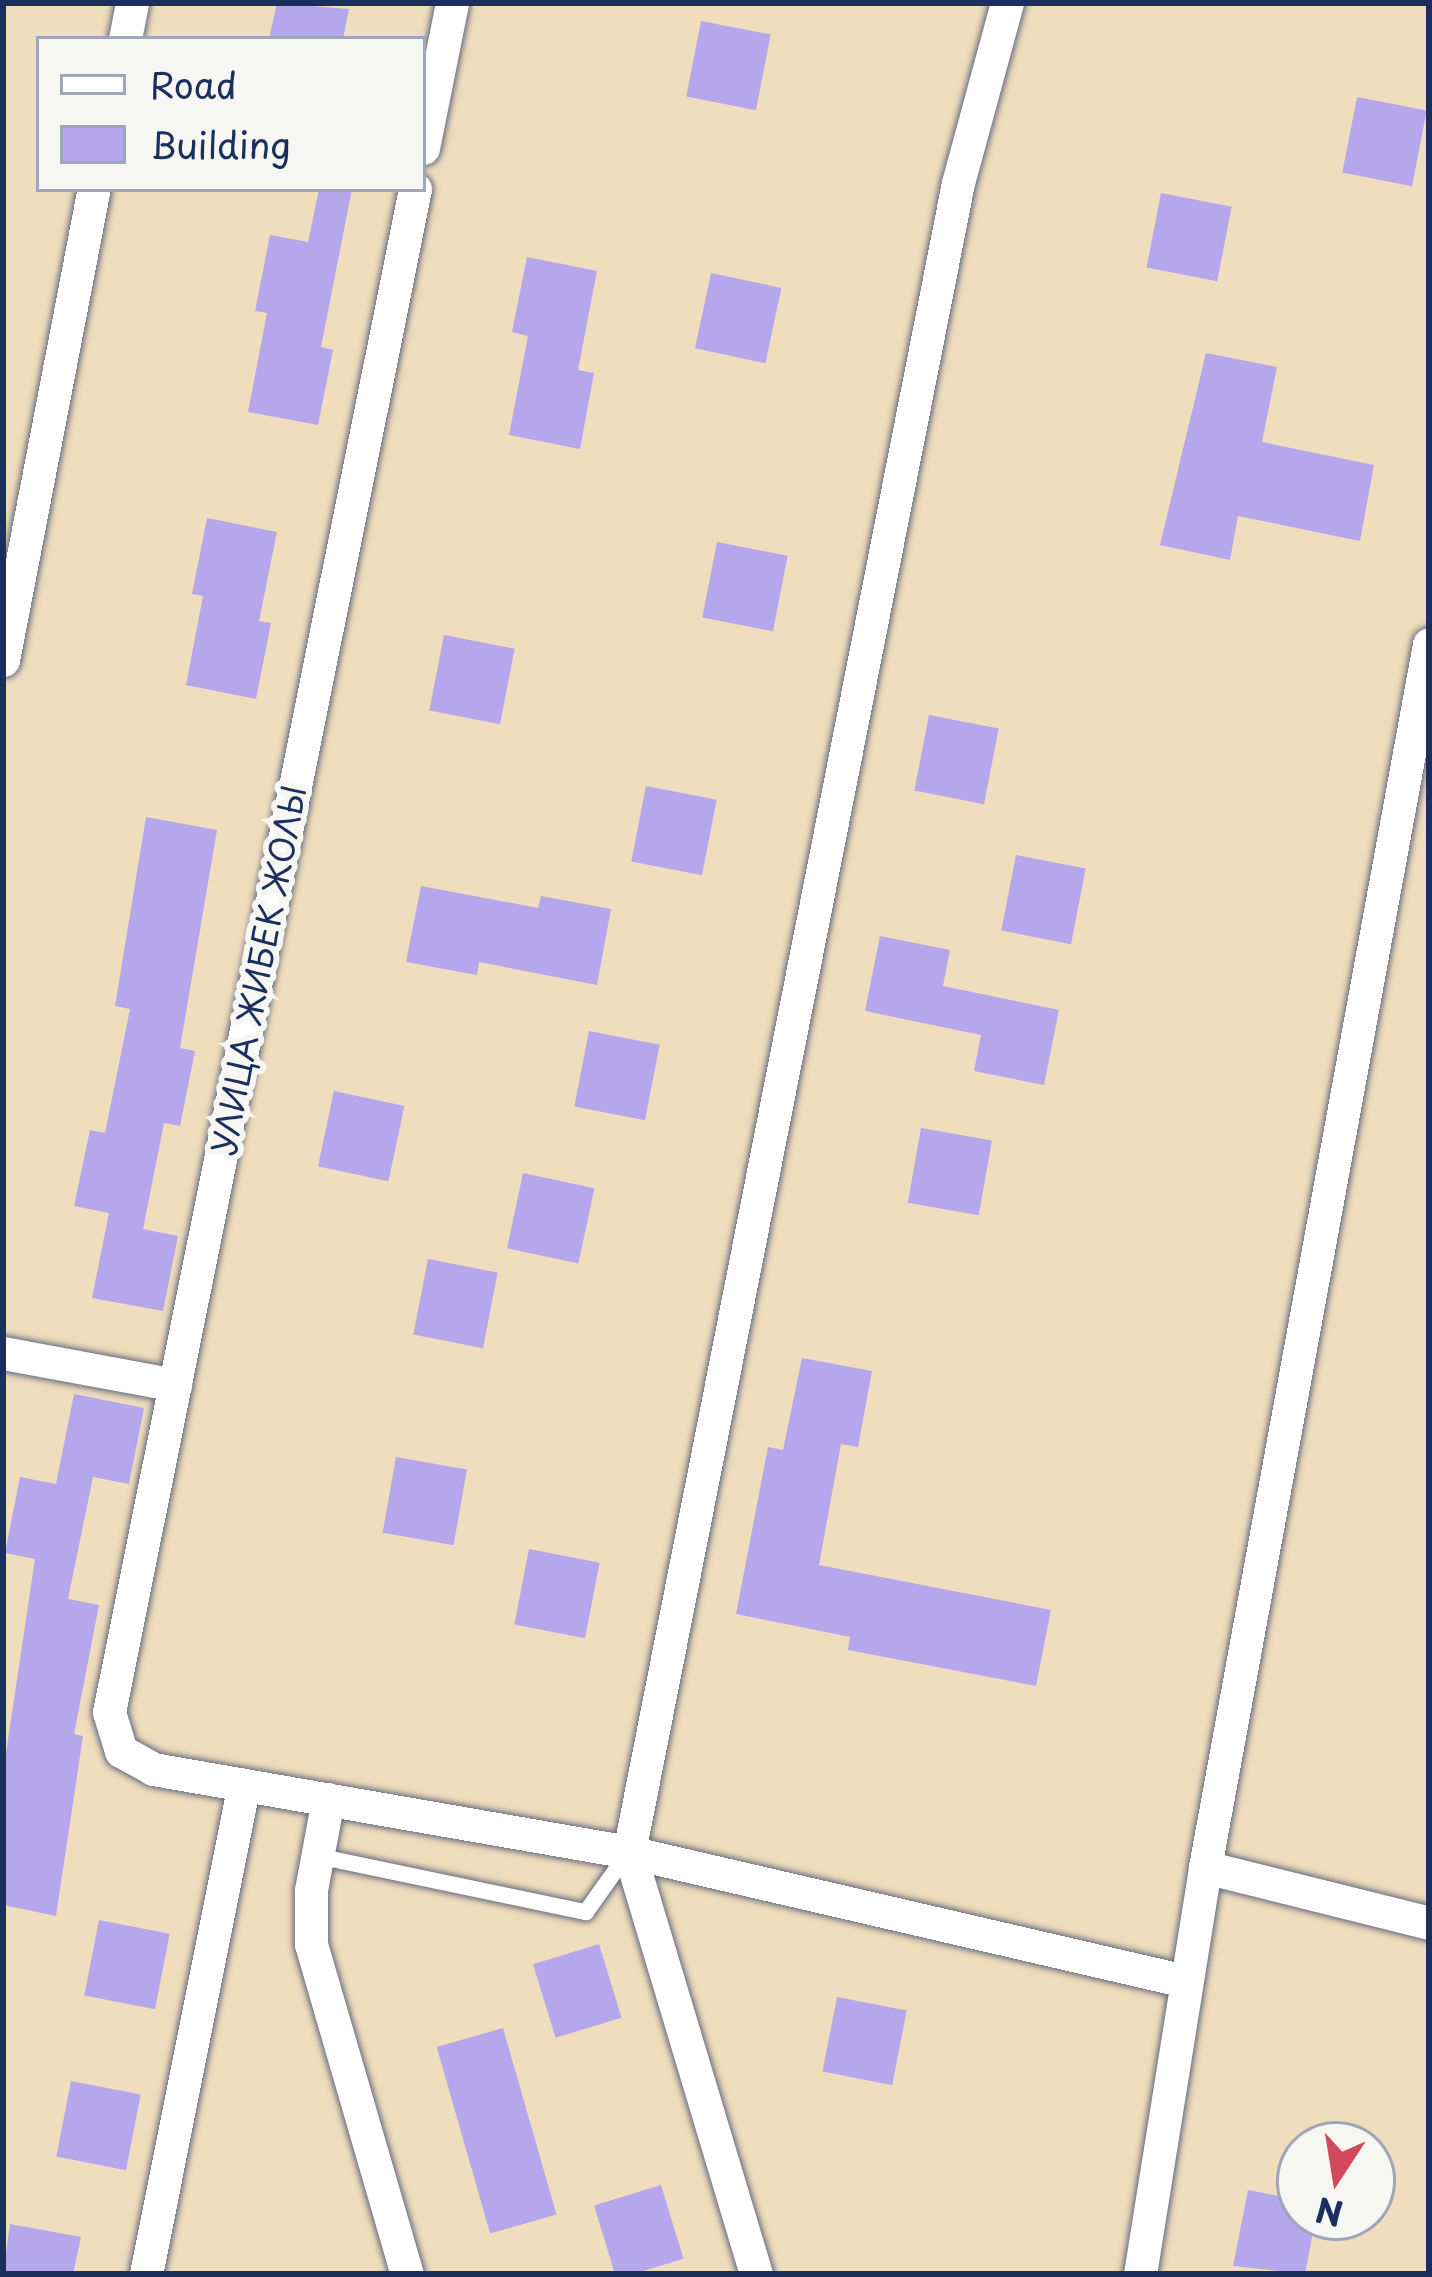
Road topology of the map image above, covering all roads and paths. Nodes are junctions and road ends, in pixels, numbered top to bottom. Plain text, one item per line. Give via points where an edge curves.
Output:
1 (132, 3) edge
2 (452, 3) edge
3 (1007, 3) edge
4 (125, 36) edge
5 (426, 133) edge
6 (93, 192) edge
7 (414, 192) edge
8 (1429, 644) edge
9 (3, 660) edge
10 (3, 1353) edge
11 (175, 1385) junction
12 (244, 1785) junction
13 (328, 1799) junction
14 (629, 1852) junction
15 (317, 1856) junction
16 (1205, 1867) junction
17 (1429, 1923) edge
18 (1185, 1981) junction
19 (146, 2274) edge
20 (407, 2274) edge
21 (756, 2274) edge
22 (1140, 2274) edge

1 - 4 street
2 - 5 street
3 - 14 street via 958,183
6 - 9 street
7 - 11 street, УЛИЦА ЖИБЕК ЖОЛЫ
8 - 16 street
10 - 11 street
11 - 12 street, УЛИЦА ЖИБЕК ЖОЛЫ via 109,1712 121,1750 153,1769
12 - 13 street
12 - 19 street
13 - 14 street
13 - 15 street
14 - 15 lane via 586,1912
14 - 18 street
14 - 21 street
15 - 20 street via 311,1944
16 - 17 street
16 - 18 street
18 - 22 street

